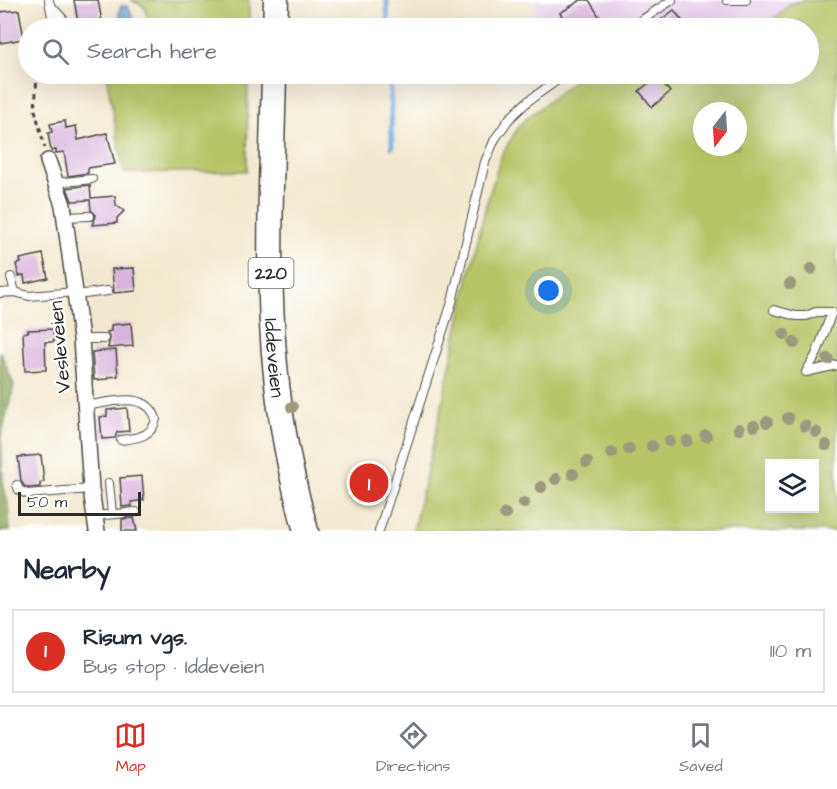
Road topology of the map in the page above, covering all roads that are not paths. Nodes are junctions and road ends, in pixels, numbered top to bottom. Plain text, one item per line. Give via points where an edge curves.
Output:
1 (276, 0) edge
2 (672, 0) edge
3 (728, 0) edge
4 (746, 0) edge
5 (50, 3) edge
6 (62, 18) edge
7 (275, 18) edge
8 (645, 18) edge
9 (274, 84) edge
10 (552, 84) edge
11 (48, 161) road end
12 (92, 179) dead end
13 (55, 183) junction
14 (90, 216) dead end
15 (64, 217) junction
16 (11, 277) dead end
17 (108, 291) dead end
18 (15, 292) junction
19 (0, 293) edge
20 (75, 294) junction
21 (774, 310) dead end
22 (81, 339) junction
23 (104, 339) dead end
24 (837, 365) edge
25 (85, 406) junction
26 (121, 440) dead end
27 (109, 483) dead end
28 (17, 484) dead end
29 (91, 489) junction
30 (136, 512) dead end
31 (112, 514) junction
32 (96, 524) edge
33 (306, 531) edge
34 (379, 531) edge

1 - 7 main road
2 - 8 lane
3 - 4 lane
5 - 6 lane
9 - 33 main road, Iddeveien / 220 via 271,254 275,367 290,470
10 - 34 lane via 509,119 485,162 452,302
11 - 13 street, Vesleveien
12 - 13 lane
13 - 15 street, Vesleveien
14 - 15 lane
15 - 20 street, Vesleveien
16 - 18 lane
17 - 20 lane
18 - 19 lane
18 - 20 lane via 29,296
20 - 22 street, Vesleveien
21 - 24 lane via 796,316 832,312 806,372
22 - 23 lane
22 - 25 street, Vesleveien
25 - 26 lane via 137,400 152,408 156,419 149,432
25 - 29 street, Vesleveien via 83,431
27 - 31 lane
28 - 29 lane via 27,494
29 - 32 street, Vesleveien
30 - 31 lane
31 - 32 lane

